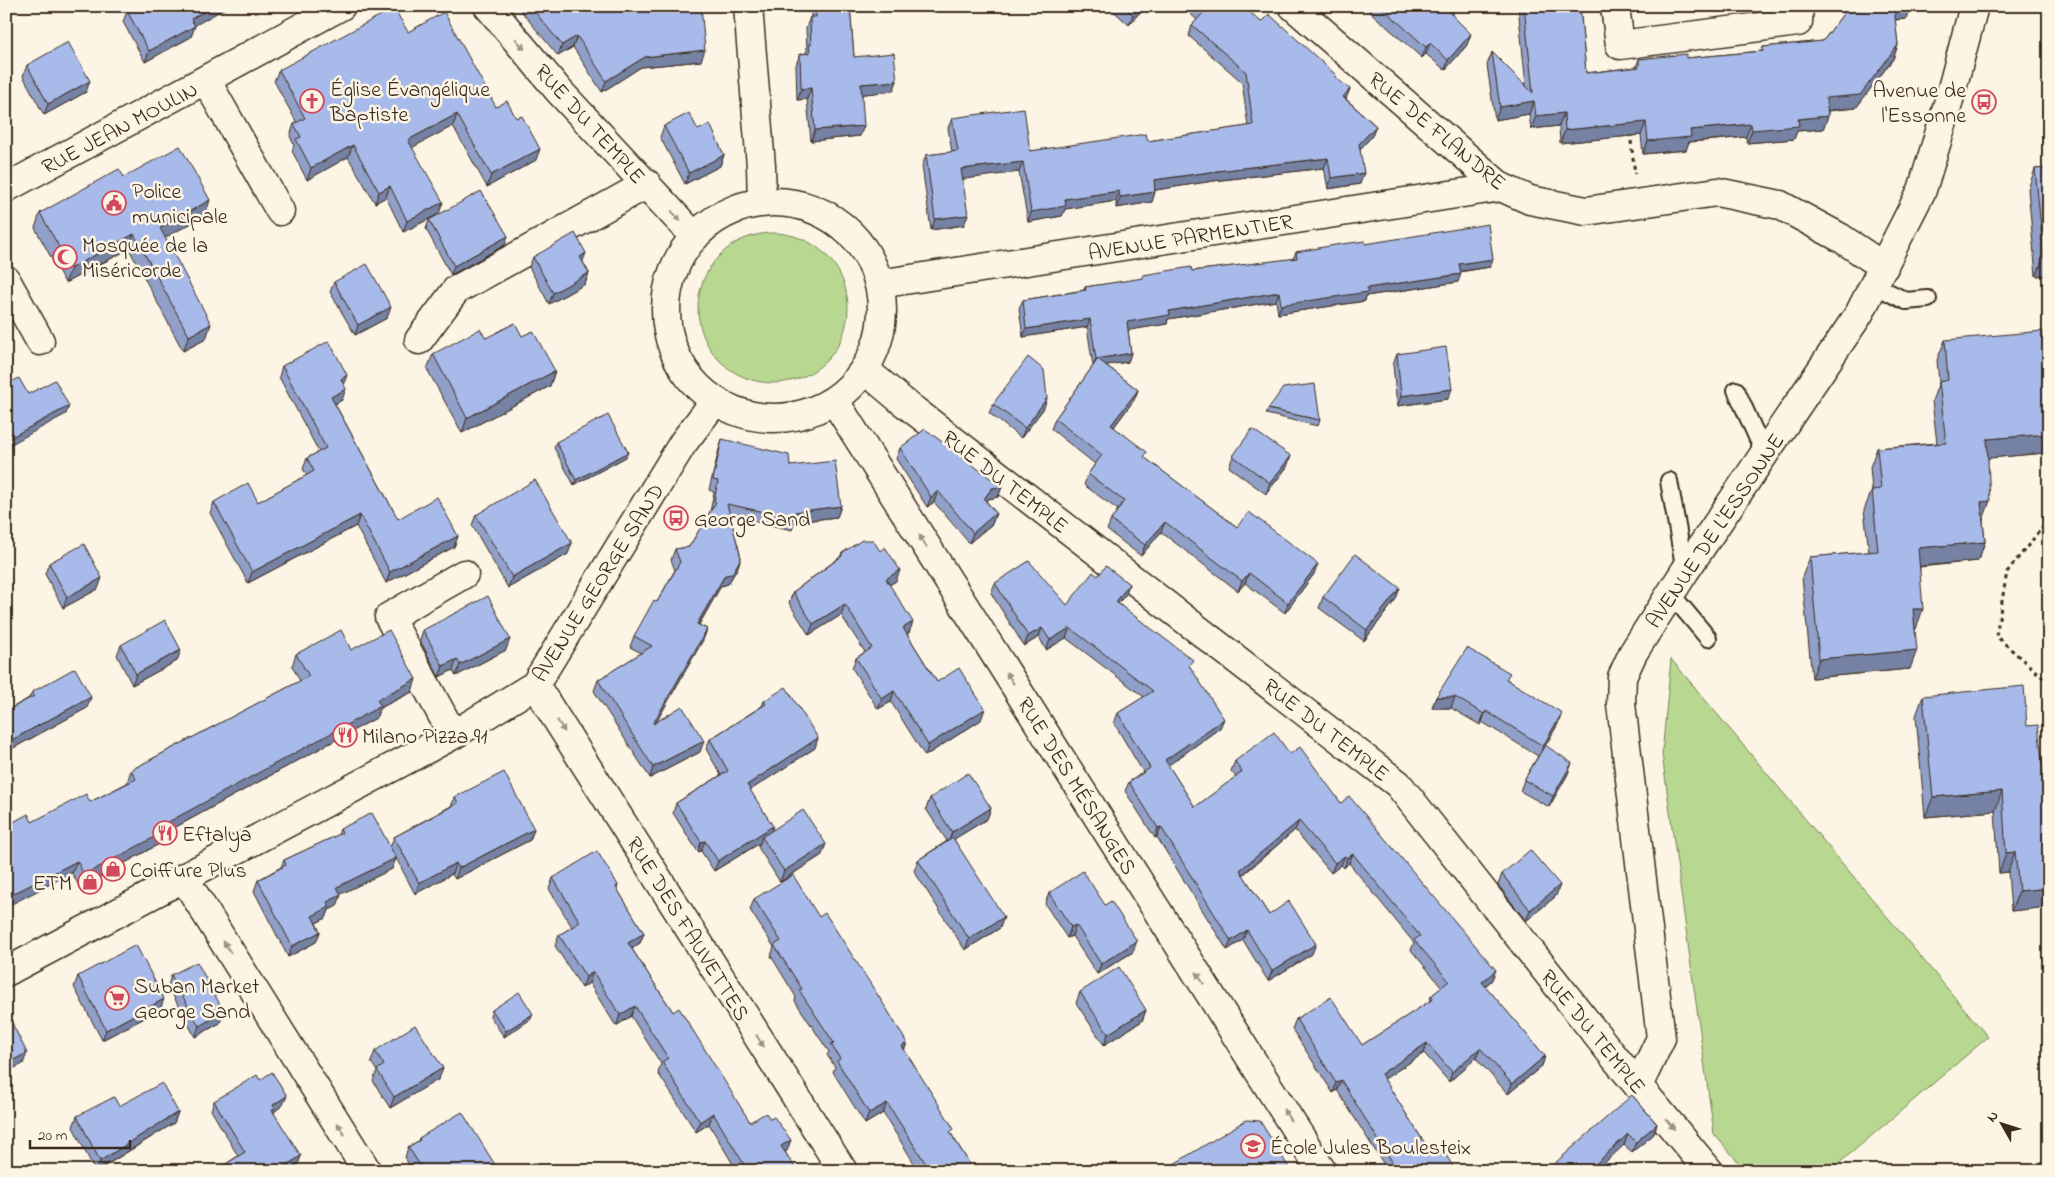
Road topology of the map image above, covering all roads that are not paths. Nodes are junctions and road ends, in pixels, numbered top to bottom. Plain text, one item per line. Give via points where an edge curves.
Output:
1 (341, 6) edge
2 (488, 6) edge
3 (748, 6) edge
4 (1293, 6) edge
5 (1615, 6) edge
6 (1799, 6) edge
7 (1974, 6) edge
8 (206, 80) junction
9 (647, 184) junction
10 (1501, 186) junction
11 (6, 188) edge
12 (762, 203) junction
13 (280, 211) dead end
14 (694, 237) junction
15 (1879, 276) junction
16 (6, 280) edge
17 (879, 284) junction
18 (1928, 299) dead end
19 (420, 340) dead end
20 (40, 342) dead end
21 (864, 369) junction
22 (1736, 390) dead end
23 (834, 400) junction
24 (715, 401) junction
25 (1765, 455) junction
26 (1669, 481) dead end
27 (1686, 571) junction
28 (464, 574) dead end
29 (1671, 594) junction
30 (1708, 638) dead end
31 (535, 685) junction
32 (453, 735) junction
33 (184, 878) junction
34 (6, 972) edge
35 (1638, 1086) junction
36 (367, 1171) edge
37 (843, 1171) edge
38 (1322, 1171) edge
39 (1709, 1171) edge

1 - 8 street, RUE JEAN MOULIN
2 -> 9 street, RUE DU TEMPLE via 559,91
3 - 12 street via 762,166
4 - 10 street, RUE DE FLANDRE
5 - 6 street via 1620,45 1798,22
7 - 15 street, AVENUE DE L'ESSONNE via 1922,190
8 - 11 street, RUE JEAN MOULIN
8 - 13 street, RUE JEAN MOULIN
9 -> 14 street, RUE DU TEMPLE
9 - 19 street via 456,290
10 - 15 street, RUE DE FLANDRE via 1530,200 1586,211 1717,192 1780,205 1841,238
10 - 17 street, AVENUE PARMENTIER
12 - 14 street via 718,218
12 - 17 street via 801,206 836,222 863,249
14 - 24 street via 674,269 668,286 667,324 678,360 687,375
15 - 18 lane via 1906,301
15 - 25 street, AVENUE DE L'ESSONNE via 1859,314
16 - 20 street
17 - 21 street via 881,319 873,353
21 - 23 street
21 - 35 street, RUE DU TEMPLE via 1398,784
22 - 25 lane
23 - 24 street via 801,415 783,418 748,415
38 -> 23 street, RUE DES MÉSANGES
24 - 31 street, AVENUE GEORGE SAND via 683,443
25 - 27 street, AVENUE DE L'ESSONNE
26 - 27 lane
27 - 29 street, AVENUE DE L'ESSONNE
28 - 32 street via 390,617
29 - 30 lane
29 - 35 street, AVENUE DE L'ESSONNE via 1630,659 1622,677 1621,691 1661,1038
31 - 32 street, AVENUE GEORGE SAND
31 -> 37 street, RUE DES FAUVETTES
32 - 33 street, AVENUE GEORGE SAND
33 - 34 street, AVENUE GEORGE SAND
36 -> 33 street
35 -> 39 street, RUE DU TEMPLE

